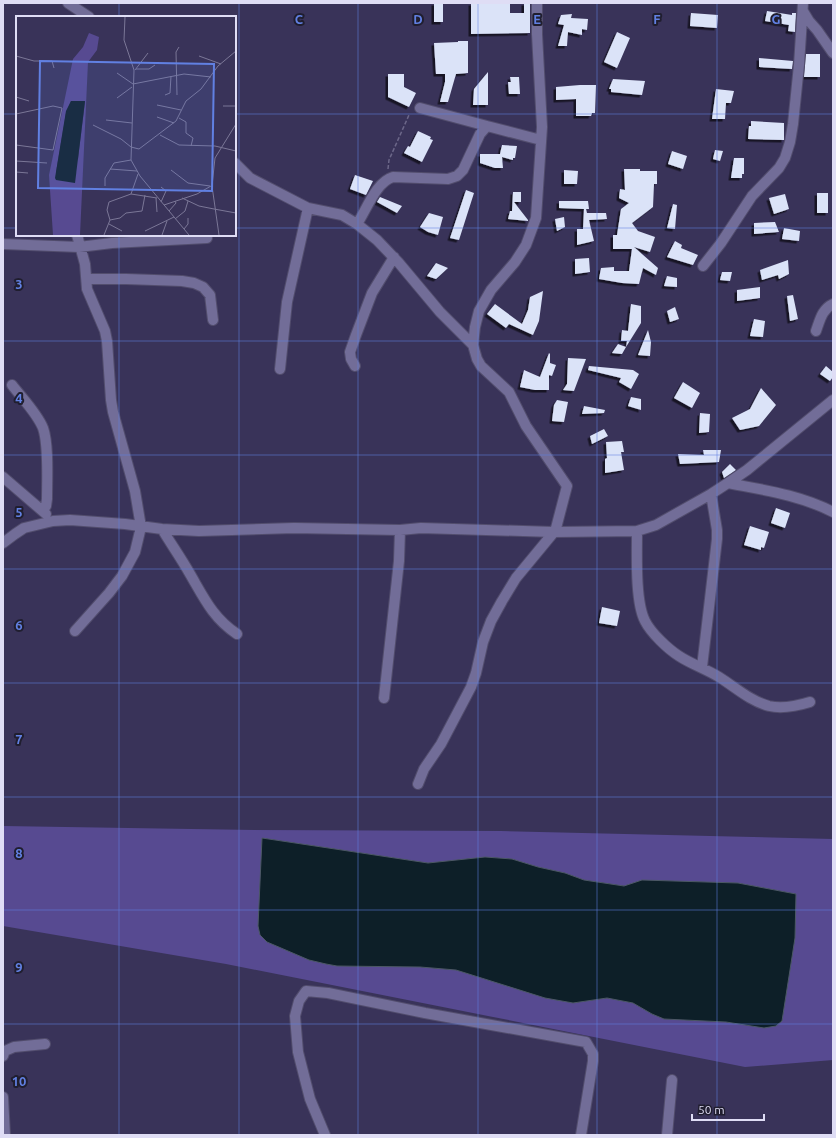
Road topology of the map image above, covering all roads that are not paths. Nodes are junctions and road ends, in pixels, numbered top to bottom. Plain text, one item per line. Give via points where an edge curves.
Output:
1 (68, 3) edge
2 (537, 3) edge
3 (803, 6) edge
4 (87, 16) edge
5 (833, 53) edge
6 (420, 108) dead end
7 (487, 126) junction
8 (541, 140) junction
9 (236, 165) edge
10 (308, 208) junction
11 (358, 224) junction
12 (77, 236) edge
13 (207, 238) dead end
14 (3, 244) edge
15 (79, 247) junction
16 (394, 257) junction
17 (703, 266) dead end
18 (87, 279) junction
19 (833, 304) edge
20 (213, 320) dead end
21 (816, 331) dead end
22 (473, 345) junction
23 (355, 366) dead end
24 (280, 370) dead end
25 (12, 386) dead end
26 (833, 400) edge
27 (3, 477) edge
28 (728, 483) junction
29 (711, 494) junction
30 (43, 510) junction
31 (833, 512) edge
32 (53, 521) junction
33 (141, 527) junction
34 (162, 529) junction
35 (400, 530) junction
36 (637, 531) junction
37 (554, 532) junction
38 (3, 544) edge
39 (75, 631) dead end
40 (237, 634) dead end
41 (702, 667) junction
42 (384, 698) dead end
43 (810, 702) dead end
44 (418, 784) dead end
45 (45, 1044) dead end
46 (3, 1056) edge
47 (672, 1080) dead end
48 (3, 1097) edge
49 (5, 1135) edge
50 (325, 1135) edge
51 (581, 1135) edge
52 (667, 1135) edge

1 - 4 street
2 - 8 street
3 - 5 street via 809,21
3 - 17 street via 793,124 785,158 779,168 752,196
6 - 7 street
7 - 8 street
7 - 11 street via 457,176 448,179 387,179 378,187
8 - 22 street via 536,218 526,245 491,290 479,311
9 - 10 street via 250,178
10 - 11 street via 342,215
10 - 24 street via 287,302
11 - 16 street
12 - 15 street
13 - 15 street
14 - 15 street
15 - 18 street
16 - 22 street via 440,312
16 - 23 street via 372,293 350,352
18 - 20 street via 194,283 203,287 210,295
18 - 33 street via 87,289 105,331 113,412
19 - 21 street via 823,313
22 - 37 street via 481,366 509,392 526,426 568,486
25 - 30 street via 43,428 47,499
26 - 28 street
27 - 30 street
28 - 29 street
28 - 31 street via 800,498
29 - 36 street via 656,525
29 - 41 street via 717,539
30 - 32 street
32 - 33 street via 106,522
32 - 38 street via 24,528
33 - 34 street
33 - 39 street via 135,552 122,576
34 - 35 street
34 - 40 street via 212,610 225,626
35 - 37 street via 421,528
35 - 42 street
36 - 37 street
36 - 41 street via 637,570 641,610 645,621 661,641 678,656
37 - 44 street via 516,578 491,621 471,687
41 - 43 street via 758,703 783,707
45 - 46 street via 14,1047 5,1051
47 - 52 street
48 - 49 street
50 - 51 street via 310,1099 298,1052 295,1016 299,1001 306,991 586,1042 591,1048 594,1061

